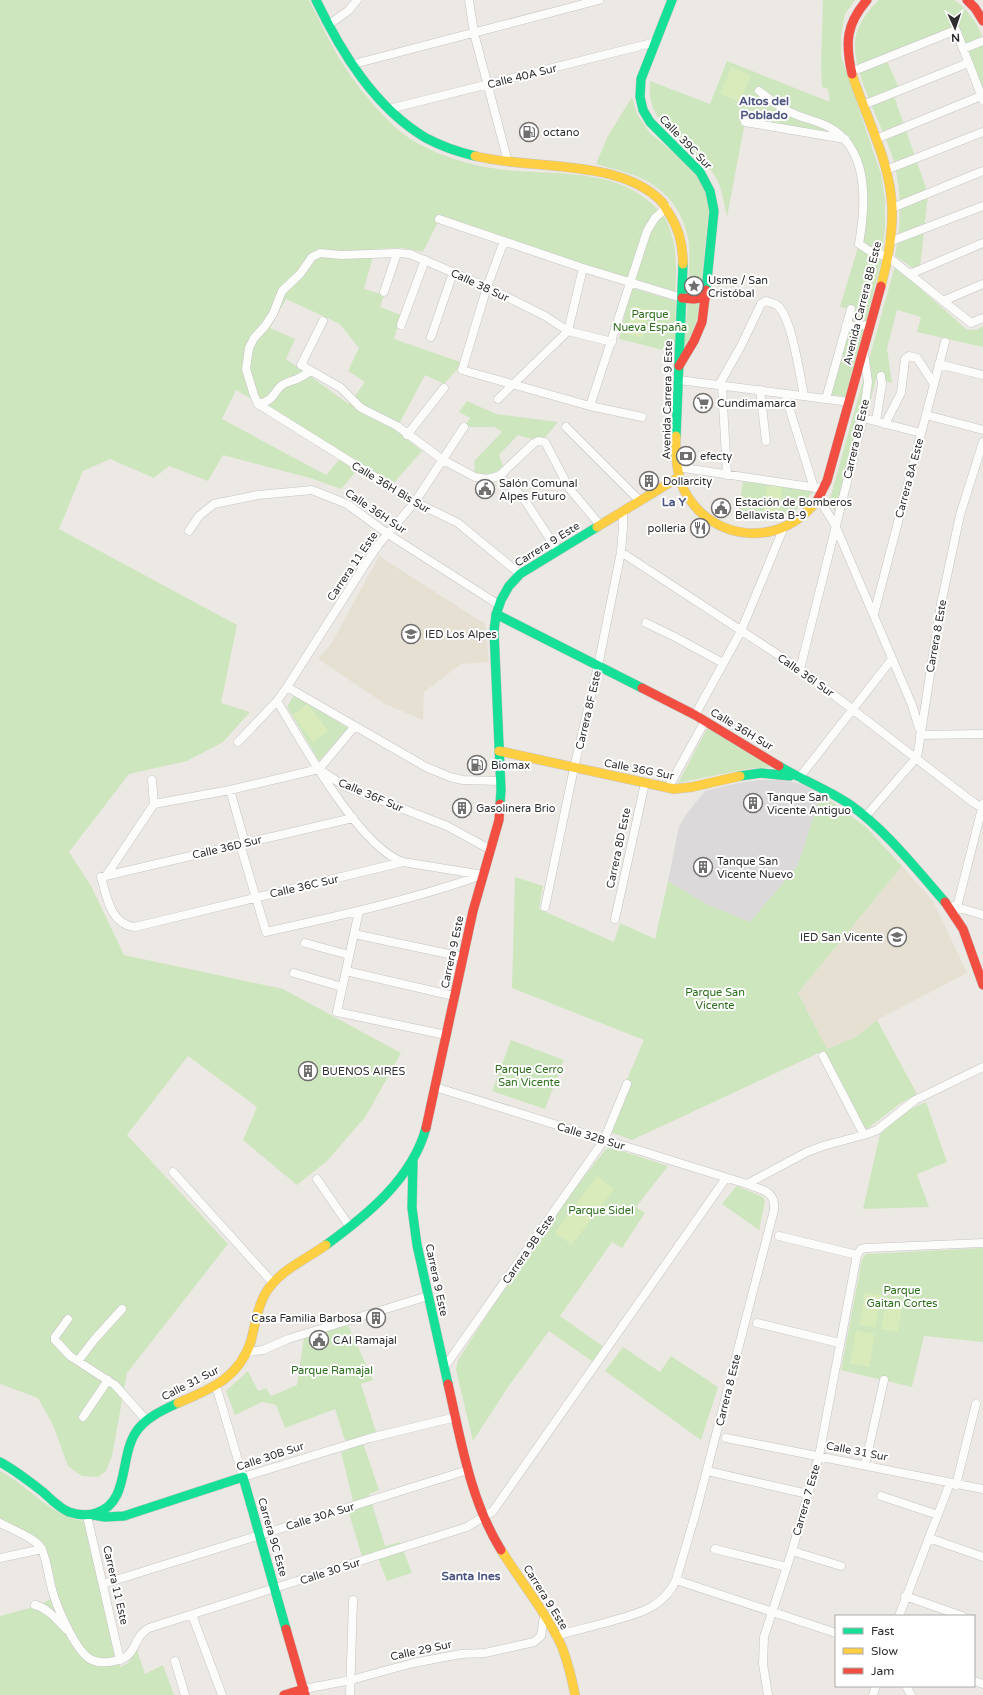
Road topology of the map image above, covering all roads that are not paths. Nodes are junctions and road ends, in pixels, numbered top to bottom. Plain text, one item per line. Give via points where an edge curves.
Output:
1 (316, 0) edge
2 (357, 0) edge
3 (469, 0) edge
4 (599, 0) edge
5 (672, 0) edge
6 (867, 0) edge
7 (967, 0) edge
8 (983, 21) edge
9 (328, 25) junction
10 (474, 33) junction
11 (983, 41) edge
12 (656, 42) junction
13 (963, 49) junction
14 (968, 63) junction
15 (354, 64) junction
16 (851, 72) junction
17 (487, 85) junction
18 (760, 91) dead end
19 (982, 98) edge
20 (863, 104) junction
21 (389, 109) junction
22 (745, 122) dead end
23 (983, 132) edge
24 (846, 139) junction
25 (876, 139) junction
26 (508, 162) junction
27 (886, 170) junction
28 (983, 171) edge
29 (983, 206) edge
30 (667, 207) junction
31 (892, 208) junction
32 (439, 219) dead end
33 (504, 241) junction
34 (889, 242) junction
35 (983, 243) edge
36 (397, 253) junction
37 (887, 256) junction
38 (425, 260) junction
39 (583, 268) junction
40 (453, 273) junction
41 (910, 274) junction
42 (630, 282) junction
43 (983, 284) edge
44 (487, 287) junction
45 (384, 292) dead end
46 (706, 297) junction
47 (682, 298) junction
48 (943, 301) junction
49 (851, 309) dead end
50 (983, 318) edge
51 (323, 320) dead end
52 (401, 325) dead end
53 (870, 325) junction
54 (846, 326) junction
55 (568, 331) junction
56 (431, 337) dead end
57 (612, 342) junction
58 (945, 342) dead end
59 (864, 348) junction
60 (939, 364) junction
61 (679, 367) junction
62 (311, 371) junction
63 (983, 375) edge
64 (881, 376) dead end
65 (679, 380) junction
66 (934, 384) junction
67 (512, 385) junction
68 (720, 385) junction
69 (444, 388) dead end
70 (760, 390) junction
71 (785, 394) junction
72 (804, 396) junction
73 (498, 399) dead end
74 (826, 399) junction
75 (849, 402) junction
76 (258, 404) junction
77 (590, 406) junction
78 (926, 415) junction
79 (642, 417) dead end
80 (863, 418) junction
81 (876, 422) junction
82 (885, 424) junction
83 (464, 427) dead end
84 (566, 427) dead end
85 (983, 430) edge
86 (921, 433) junction
87 (407, 435) junction
88 (766, 441) dead end
89 (983, 442) edge
90 (443, 460) junction
91 (677, 467) junction
92 (727, 475) junction
93 (498, 476) junction
94 (679, 477) junction
95 (814, 488) junction
96 (824, 489) junction
97 (819, 500) junction
98 (640, 501) junction
99 (415, 502) junction
100 (623, 511) junction
101 (600, 525) junction
102 (835, 525) junction
103 (784, 527) junction
104 (189, 530) dead end
105 (388, 534) junction
106 (558, 551) junction
107 (621, 552) junction
108 (520, 574) junction
109 (497, 610) junction
110 (874, 614) junction
111 (646, 623) dead end
112 (740, 631) junction
113 (892, 659) junction
114 (723, 663) junction
115 (598, 666) junction
116 (800, 669) junction
117 (288, 687) junction
118 (278, 701) junction
119 (852, 709) junction
120 (695, 715) junction
121 (705, 721) junction
122 (355, 726) junction
123 (983, 734) edge
124 (920, 735) junction
125 (238, 742) dead end
126 (498, 752) junction
127 (916, 758) junction
128 (574, 768) junction
129 (319, 770) junction
130 (799, 778) junction
131 (152, 780) dead end
132 (500, 781) junction
133 (645, 783) junction
134 (668, 788) junction
135 (230, 790) junction
136 (154, 804) junction
137 (983, 807) edge
138 (866, 816) junction
139 (352, 818) junction
140 (242, 844) junction
141 (491, 850) junction
142 (403, 862) junction
143 (483, 875) junction
144 (103, 877) junction
145 (256, 898) junction
146 (546, 907) dead end
147 (359, 911) junction
148 (956, 911) junction
149 (983, 915) edge
150 (615, 919) dead end
151 (354, 934) junction
152 (305, 943) dead end
153 (349, 955) junction
154 (463, 957) junction
155 (346, 971) junction
156 (294, 973) dead end
157 (983, 985) edge
158 (342, 987) junction
159 (454, 996) junction
160 (446, 1035) junction
161 (823, 1056) dead end
162 (983, 1067) edge
163 (627, 1084) dead end
164 (435, 1087) junction
165 (864, 1135) junction
166 (604, 1140) junction
167 (412, 1161) junction
168 (173, 1172) dead end
169 (726, 1178) junction
170 (317, 1179) dead end
171 (747, 1184) junction
172 (350, 1227) junction
173 (779, 1236) dead end
174 (983, 1243) edge
175 (857, 1255) junction
176 (273, 1283) junction
177 (428, 1296) junction
178 (122, 1309) dead end
179 (68, 1319) dead end
180 (756, 1323) dead end
181 (839, 1343) junction
182 (248, 1352) junction
183 (78, 1361) junction
184 (444, 1368) junction
185 (108, 1380) junction
186 (884, 1380) dead end
187 (216, 1386) junction
188 (976, 1404) dead end
189 (84, 1417) dead end
190 (456, 1417) junction
191 (146, 1421) junction
192 (726, 1438) dead end
193 (819, 1456) junction
194 (0, 1462) edge
195 (865, 1465) junction
196 (468, 1470) junction
197 (707, 1471) junction
198 (243, 1477) junction
199 (953, 1484) junction
200 (983, 1489) edge
201 (808, 1494) junction
202 (881, 1496) dead end
203 (938, 1514) junction
204 (90, 1515) junction
205 (483, 1518) junction
206 (0, 1524) edge
207 (260, 1535) junction
208 (929, 1538) junction
209 (42, 1549) junction
210 (715, 1549) dead end
211 (792, 1551) junction
212 (983, 1557) edge
213 (0, 1558) edge
214 (840, 1566) dead end
215 (787, 1567) junction
216 (676, 1580) junction
217 (103, 1584) junction
218 (275, 1588) junction
219 (905, 1596) junction
220 (353, 1600) dead end
221 (35, 1604) dead end
222 (772, 1612) junction
223 (192, 1615) junction
224 (899, 1615) edge
225 (959, 1615) edge
226 (544, 1616) junction
227 (835, 1633) edge
228 (70, 1634) junction
229 (556, 1636) junction
230 (120, 1660) junction
231 (175, 1661) dead end
232 (351, 1680) junction
233 (305, 1692) edge
234 (185, 1695) edge
235 (222, 1695) edge
236 (284, 1695) edge
237 (350, 1695) edge
238 (575, 1695) edge
239 (768, 1695) edge

1 - 9 main road
2 - 9 street via 348,11
3 - 10 street
4 - 10 street
5 - 12 main road
6 - 16 main road, Avenida Carrera 8B Este via 850,28 847,50
7 - 8 main road
9 - 15 main road
10 - 15 street
10 - 17 street
11 - 13 street
12 - 17 street, Calle 40A Sur
12 - 46 main road, Calle 39C Sur via 640,82 641,97 648,118 656,130 697,168 711,191 714,217
13 - 14 street
13 - 16 street via 956,30
14 - 19 street
14 - 20 street
15 - 21 main road
16 - 20 main road, Avenida Carrera 8B Este
17 - 21 street, Calle 40A Sur
17 - 26 street
18 - 24 street via 779,106 827,126
19 - 25 street
20 - 25 main road, Avenida Carrera 8B Este
21 - 26 main road via 417,132 440,144 469,155
22 - 24 street
23 - 27 street
24 - 37 street via 858,162 864,196 859,244 871,252
25 - 27 main road, Avenida Carrera 8B Este
26 - 30 main road via 611,174 643,188
27 - 31 main road, Avenida Carrera 8B Este
28 - 31 street
29 - 34 street
30 - 42 street via 655,218 647,231
30 - 47 main road, Avenida Carrera 9 Este via 675,220 682,246
31 - 34 main road, Avenida Carrera 8B Este
32 - 33 street
33 - 39 street
33 - 44 street
34 - 37 main road, Avenida Carrera 8B Este
35 - 41 street
36 - 38 street, Calle 38 Sur via 410,254
36 - 45 street
36 - 76 street, Calle 38 Sur via 320,253 312,257 300,274 282,291 272,314 249,348 246,369
37 - 41 street
37 - 53 main road, Avenida Carrera 8B Este
38 - 40 street, Calle 38 Sur
38 - 52 street
39 - 42 street
39 - 55 street
40 - 44 street, Calle 38 Sur
40 - 56 street
41 - 48 street
42 - 47 street
42 - 57 street
43 - 48 street
44 - 55 street, Calle 38 Sur via 545,316
44 - 67 street via 462,370
46 - 47 main road
46 - 61 main road via 702,322 690,350
47 - 61 main road, Avenida Carrera 9 Este
48 - 50 street via 971,323
49 - 54 street
51 - 62 street via 301,365
53 - 54 street
53 - 59 main road, Avenida Carrera 8B Este
54 - 74 street
55 - 57 street, Calle 38 Sur
55 - 67 street
57 - 77 street
58 - 60 street, Carrera 8A Este
59 - 75 main road, Avenida Carrera 8B Este
59 - 80 street, Carrera 8B Este via 868,382
60 - 63 street
60 - 66 street, Carrera 8A Este
61 - 65 main road, Avenida Carrera 9 Este
62 - 76 street via 284,383 267,402
62 - 87 street via 341,388 362,408 397,426
64 - 81 street
65 - 68 street
65 - 91 main road, Avenida Carrera 9 Este
66 - 78 street, Carrera 8A Este
66 - 82 street via 917,358 909,356 905,359 901,393
67 - 73 street
67 - 77 street
68 - 70 street
68 - 72 street via 761,304 766,301 779,306 786,321 796,352
68 - 92 street
69 - 87 street
70 - 71 street
70 - 88 street
71 - 72 street
71 - 95 street
72 - 74 street
74 - 75 street
75 - 96 main road, Avenida Carrera 8B Este
76 - 99 street, Calle 36H Bis Sur
77 - 79 street
78 - 85 street
78 - 86 street, Carrera 8A Este
80 - 81 street
80 - 102 street, Carrera 8B Este
81 - 82 street
82 - 86 street
83 - 90 street, Carrera 11 Este
84 - 98 street
86 - 110 street, Carrera 8A Este
87 - 90 street
89 - 124 street, Carrera 8 Este via 960,515 941,604
90 - 93 street via 475,477 487,479
90 - 99 street, Carrera 11 Este
91 - 92 street
91 - 94 main road, Avenida Carrera 9 Este
92 - 95 street
93 - 101 street via 534,443 545,442 569,488
93 - 106 street via 522,496
94 - 98 main road, Carrera 9 Este
94 - 103 main road, Avenida Carrera 9 Este via 692,504 704,516 720,525 741,533 753,534
95 - 96 street
96 - 97 main road, Avenida Carrera 8B Este
97 - 102 street
97 - 103 main road, Avenida Carrera 9 Este via 805,514
98 - 100 main road, Carrera 9 Este
99 - 105 street, Carrera 11 Este
99 - 108 street, Calle 36H Bis Sur via 458,523
100 - 101 main road, Carrera 9 Este
100 - 107 street, Carrera 8F Este
101 - 106 main road, Carrera 9 Este
102 - 110 street
102 - 116 street, Carrera 8B Este
103 - 112 street
104 - 105 street, Calle 36H Sur via 199,516 214,504 258,495 312,490 347,504
105 - 109 street, Calle 36H Sur
105 - 117 street, Carrera 11 Este via 366,563
106 - 108 main road, Carrera 9 Este
107 - 112 street, Calle 36I Sur
107 - 115 street, Carrera 8F Este
108 - 109 main road, Carrera 9 Este via 509,586
109 - 115 main road, Calle 36H Sur
109 - 126 main road, Carrera 9 Este via 494,631
110 - 113 street
111 - 114 street
112 - 114 street
112 - 116 street, Calle 36I Sur
113 - 119 street
113 - 124 street via 912,705
114 - 120 street
115 - 120 main road, Calle 36H Sur
115 - 128 street, Carrera 8F Este
116 - 119 street, Calle 36I Sur
117 - 118 street, Carrera 11 Este
117 - 122 street
118 - 125 street, Carrera 11 Este
118 - 129 street
119 - 127 street, Calle 36I Sur
119 - 130 street
120 - 121 main road, Calle 36H Sur
121 - 130 main road, Calle 36H Sur
121 - 134 street
122 - 129 street
122 - 132 street via 411,759 450,777
123 - 124 street
124 - 127 street, Carrera 8 Este
126 - 128 main road, Calle 36G Sur
126 - 132 main road, Carrera 9 Este
127 - 137 street, Calle 36I Sur
127 - 138 street
128 - 133 main road, Calle 36G Sur
128 - 146 street, Carrera 8F Este
129 - 135 street
129 - 139 street
129 - 141 street, Calle 36F Sur via 344,786 447,826
130 - 134 main road, Calle 36G Sur via 781,774 752,774 690,788
130 - 138 main road, Calle 36H Sur via 829,792
131 - 136 street
132 - 141 main road, Carrera 9 Este via 499,820
133 - 134 main road, Calle 36G Sur
133 - 150 street, Carrera 8D Este
135 - 136 street
135 - 140 street
136 - 144 street
137 - 148 street
138 - 148 main road, Calle 36H Sur via 946,904
139 - 140 street, Calle 36D Sur
139 - 142 street via 391,858
140 - 144 street, Calle 36D Sur
140 - 145 street
141 - 143 main road, Carrera 9 Este
142 - 143 street, Calle 36C Sur
142 - 145 street, Calle 36C Sur
143 - 147 street
143 - 154 main road, Carrera 9 Este
144 - 145 street, Calle 36C Sur via 113,914 126,925 140,926
145 - 147 street via 266,932
147 - 151 street
148 - 149 street
148 - 157 main road, Calle 36H Sur
151 - 153 street
151 - 154 street
152 - 153 street
153 - 155 street
154 - 159 main road, Carrera 9 Este
155 - 158 street
155 - 159 street
156 - 158 street
158 - 160 street via 337,1012
159 - 160 main road, Carrera 9 Este
160 - 164 main road, Carrera 9 Este
161 - 165 street
162 - 165 street via 915,1100 877,1130
163 - 166 street, Carrera 9B Este
164 - 166 street, Calle 32B Sur
164 - 167 main road, Carrera 9 Este via 425,1135
165 - 171 street via 823,1146
166 - 169 street, Calle 32B Sur
166 - 184 street, Carrera 9B Este
167 - 172 main road, Calle 31 Sur via 383,1196
167 - 177 main road, Carrera 9 Este via 413,1216
168 - 176 street
169 - 171 street, Calle 32B Sur
169 - 205 street via 500,1502
170 - 172 street
171 - 197 street, Carrera 8 Este via 771,1195 774,1210
172 - 176 main road, Calle 31 Sur
173 - 175 street
174 - 175 street via 864,1248 859,1250
175 - 181 street, Carrera 7 Este
176 - 182 main road, Calle 31 Sur via 263,1299
177 - 182 street via 288,1339 263,1350
177 - 184 main road, Carrera 9 Este
178 - 183 street
179 - 183 street via 55,1340
180 - 181 street
181 - 193 street, Carrera 7 Este
182 - 187 main road, Calle 31 Sur via 238,1368
183 - 185 street
184 - 190 main road, Carrera 9 Este
185 - 189 street
185 - 191 street
186 - 195 street
187 - 191 main road, Calle 31 Sur
187 - 198 street, Carrera 9C Este
188 - 199 street
190 - 196 main road, Carrera 9 Este
190 - 198 street, Calle 30B Sur via 370,1438
191 - 204 main road, Calle 31 Sur via 131,1439 116,1498 108,1507
192 - 193 street, Calle 31 Sur
193 - 195 street, Calle 31 Sur
193 - 201 street, Carrera 7 Este
194 - 204 main road via 24,1477 65,1510
195 - 199 street, Calle 31 Sur
196 - 205 main road, Carrera 9 Este
196 - 207 street, Calle 30A Sur
197 - 201 street
197 - 216 street, Carrera 8 Este
198 - 204 main road, Calle 30B Sur via 124,1516
198 - 207 main road, Carrera 9C Este
199 - 200 street, Calle 31 Sur
199 - 203 street
201 - 211 street, Carrera 7 Este
202 - 203 street
203 - 208 street
204 - 217 street, Carrera 11 Este
205 - 218 street, Calle 30 Sur via 468,1527
205 - 226 main road, Carrera 9 Este
206 - 209 street via 34,1541
207 - 217 street, Calle 30A Sur
207 - 218 main road, Carrera 9C Este
208 - 212 street
208 - 219 street
209 - 213 street
209 - 228 street via 53,1594
210 - 215 street
211 - 214 street
211 - 215 street, Carrera 7 Este
215 - 222 street, Carrera 7 Este
216 - 222 street
216 - 229 street, Carrera 8 Este via 668,1595 658,1604 639,1614
217 - 230 street, Carrera 11 Este
218 - 223 street, Calle 30 Sur
218 - 233 main road, Carrera 9C Este
219 - 224 street
219 - 225 street
220 - 232 street
221 - 228 street via 47,1610
222 - 227 street
222 - 239 street, Carrera 7 Este via 764,1637 763,1652
223 - 230 street, Calle 30 Sur via 144,1630 130,1654
223 - 235 street
226 - 229 main road, Carrera 9 Este
226 - 232 street, Calle 29 Sur via 541,1636 534,1642 485,1653 461,1654 412,1663
228 - 230 street via 88,1658 100,1662
229 - 238 main road, Carrera 9 Este via 571,1671
231 - 234 street
232 - 233 street, Calle 29 Sur
232 - 237 street
233 - 236 main road, Calle 29 Sur

